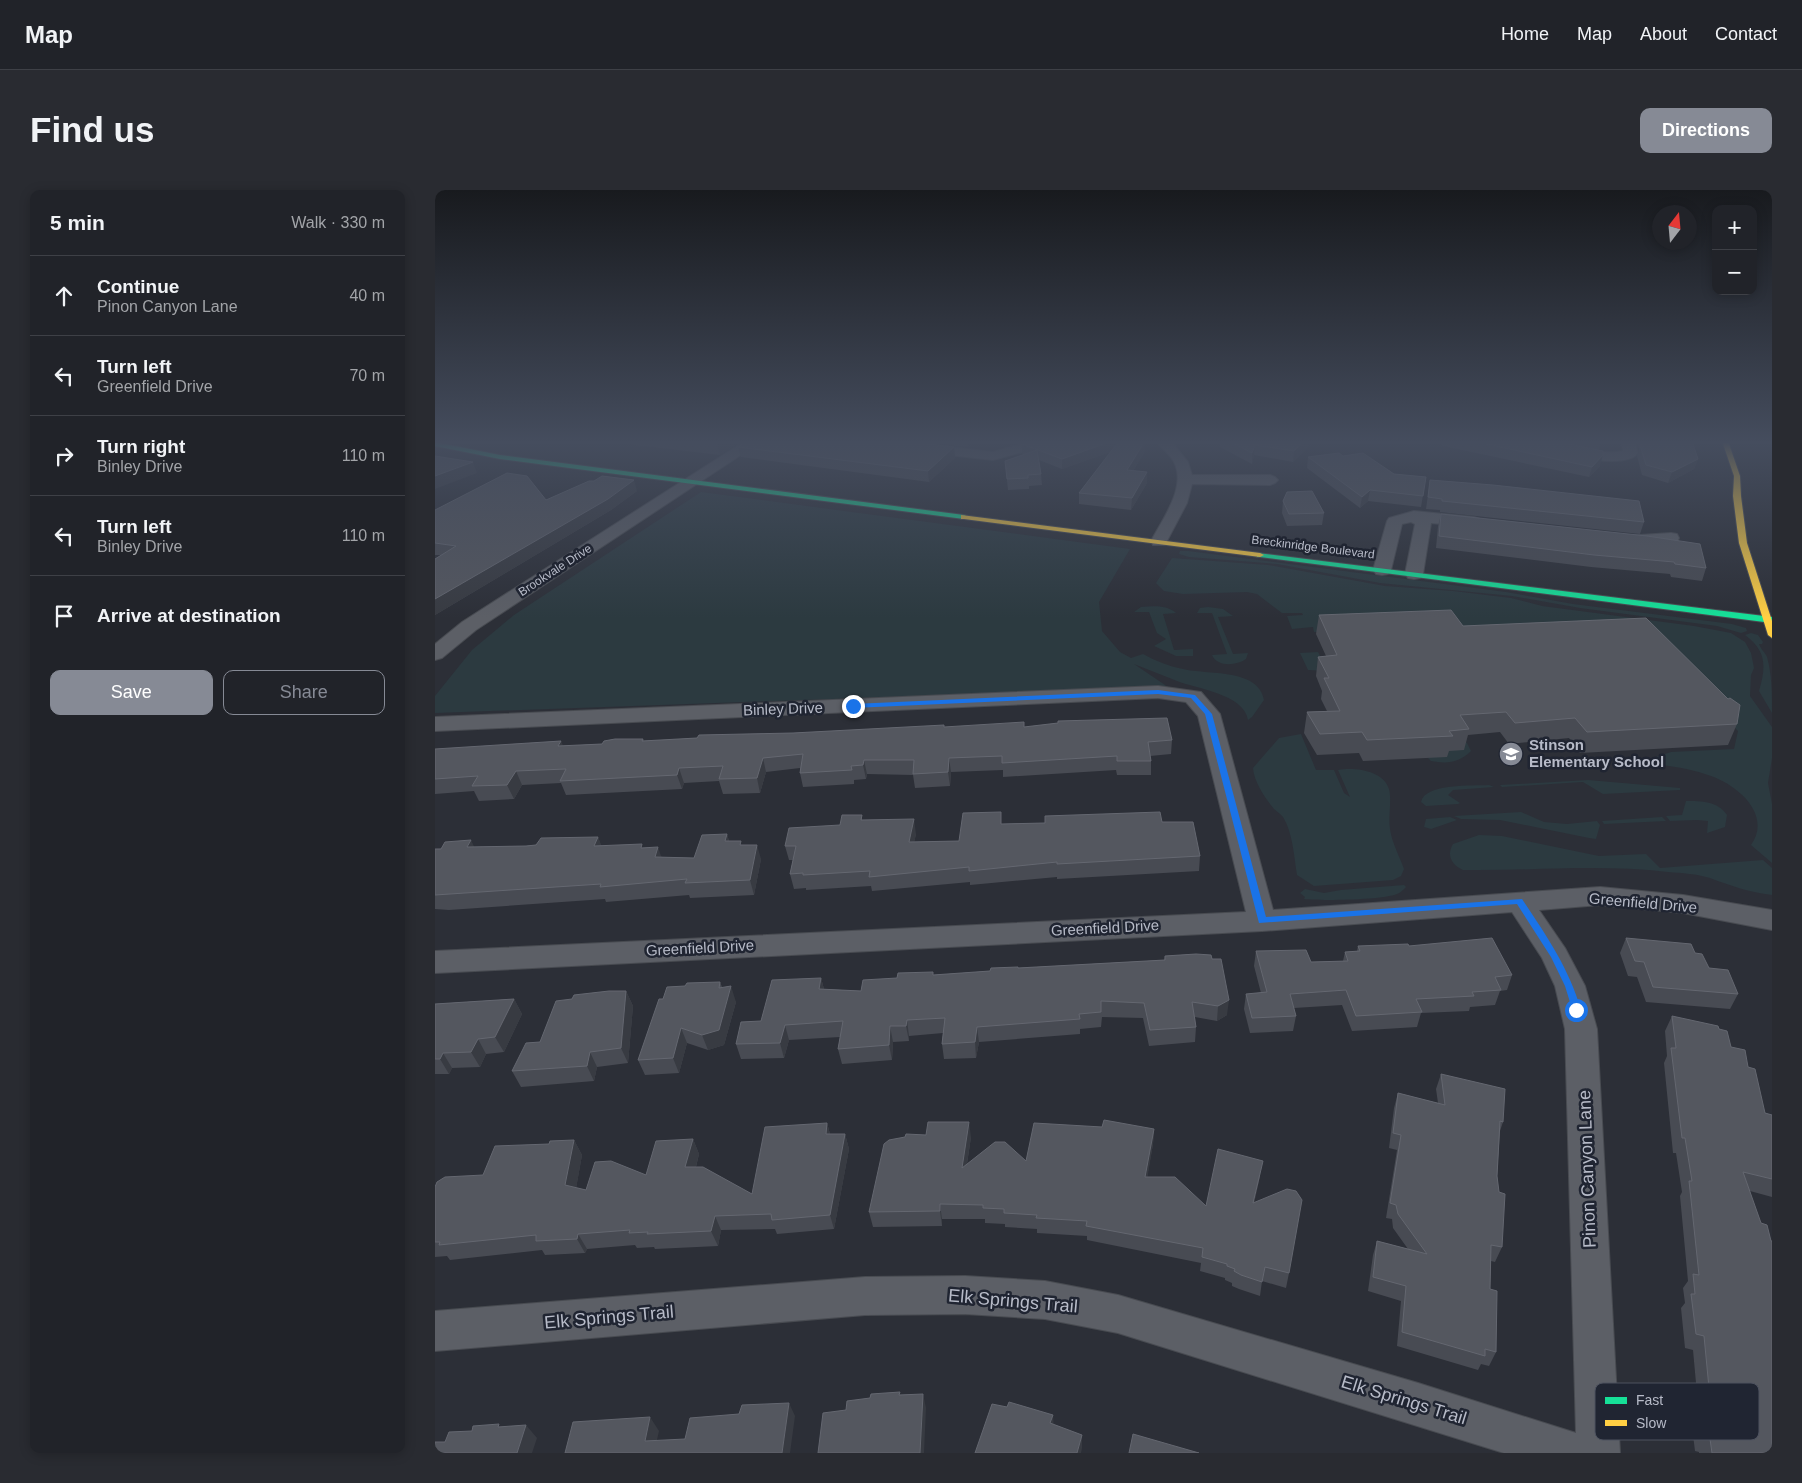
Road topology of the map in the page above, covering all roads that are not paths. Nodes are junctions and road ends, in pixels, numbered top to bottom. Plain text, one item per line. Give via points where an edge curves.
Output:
1 (664, 500) edge
2 (889, 500) edge
3 (1180, 500) edge
4 (1738, 500) edge
5 (1414, 516) junction
6 (1493, 524) edge
7 (1164, 533) junction
8 (1612, 538) edge
9 (1671, 538) edge
10 (1400, 562) junction
11 (1762, 603) edge
12 (1769, 620) edge
13 (1772, 636) edge
14 (435, 654) edge
15 (435, 724) edge
16 (1519, 901) junction
17 (1772, 920) edge
18 (1262, 921) junction
19 (435, 962) edge
20 (435, 1331) edge
21 (1595, 1383) edge
22 (1597, 1440) edge
23 (1571, 1453) edge
24 (1598, 1453) edge

1 - 14 street, Brookvale Drive via 469,626
2 - 7 street, Breckinridge Boulevard
3 - 7 street
4 - 11 street via 1743,543
5 - 6 street
5 - 10 street via 1423,523
5 - 10 street via 1395,521
7 - 10 street, Breckinridge Boulevard
8 - 9 street via 1642,541
10 - 12 street, Breckinridge Boulevard
11 - 12 street
12 - 13 street
15 - 18 street, Binley Drive via 1158,692 1193,697 1209,714
16 - 17 street, Greenfield Drive via 1600,896 1683,904
16 - 18 street, Greenfield Drive
16 - 21 street, Pinon Canyon Lane via 1555,956 1570,986 1581,1029
18 - 19 street, Greenfield Drive
20 - 23 street, Elk Springs Trail via 865,1296 965,1295 1045,1300 1118,1314
22 - 24 street, Pinon Canyon Lane

